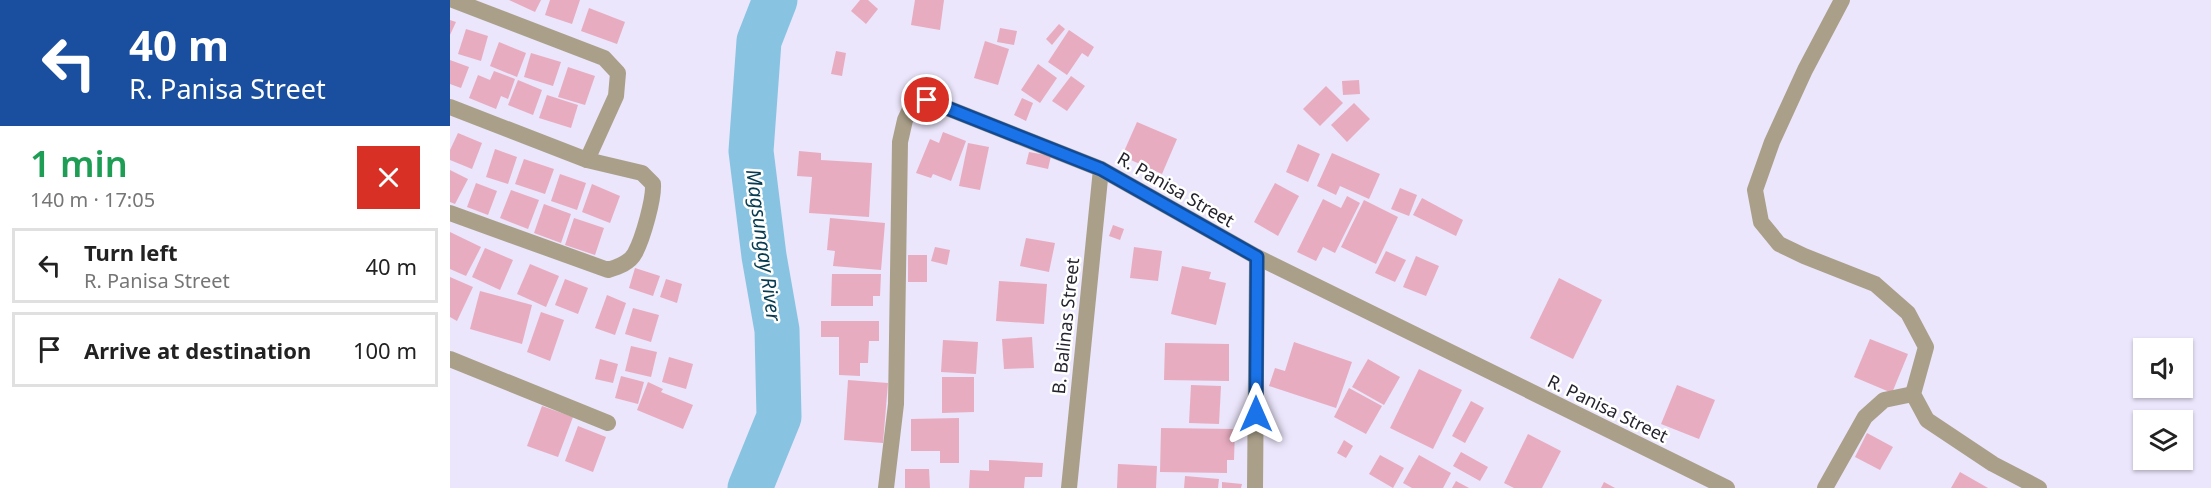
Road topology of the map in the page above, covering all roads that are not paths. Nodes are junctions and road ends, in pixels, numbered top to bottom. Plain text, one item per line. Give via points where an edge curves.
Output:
1 (453, 0) edge
2 (1842, 0) edge
3 (450, 107) edge
4 (586, 160) junction
5 (1101, 169) junction
6 (450, 213) edge
7 (1257, 257) junction
8 (450, 358) edge
9 (1913, 394) junction
10 (608, 423) dead end
11 (1260, 486) edge
12 (886, 488) edge
13 (1069, 488) edge
14 (1727, 488) edge
15 (1825, 488) edge
16 (2038, 488) edge

1 - 4 street via 604,58 618,73 616,96
2 - 9 street via 1772,142 1755,190 1761,222 1779,244 1875,284 1908,313 1926,347
3 - 4 street
4 - 6 street via 642,173 653,184 654,196 635,254 621,267 608,270
5 - 7 street, R. Panisa Street
5 - 12 street, R. Panisa Street via 927,100 912,105 900,142 896,404
5 - 13 street, B. Balinas Street
7 - 11 street
7 - 14 street, R. Panisa Street
8 - 10 street
9 - 15 street via 1884,400 1865,417
9 - 16 street via 1927,420 1993,464

